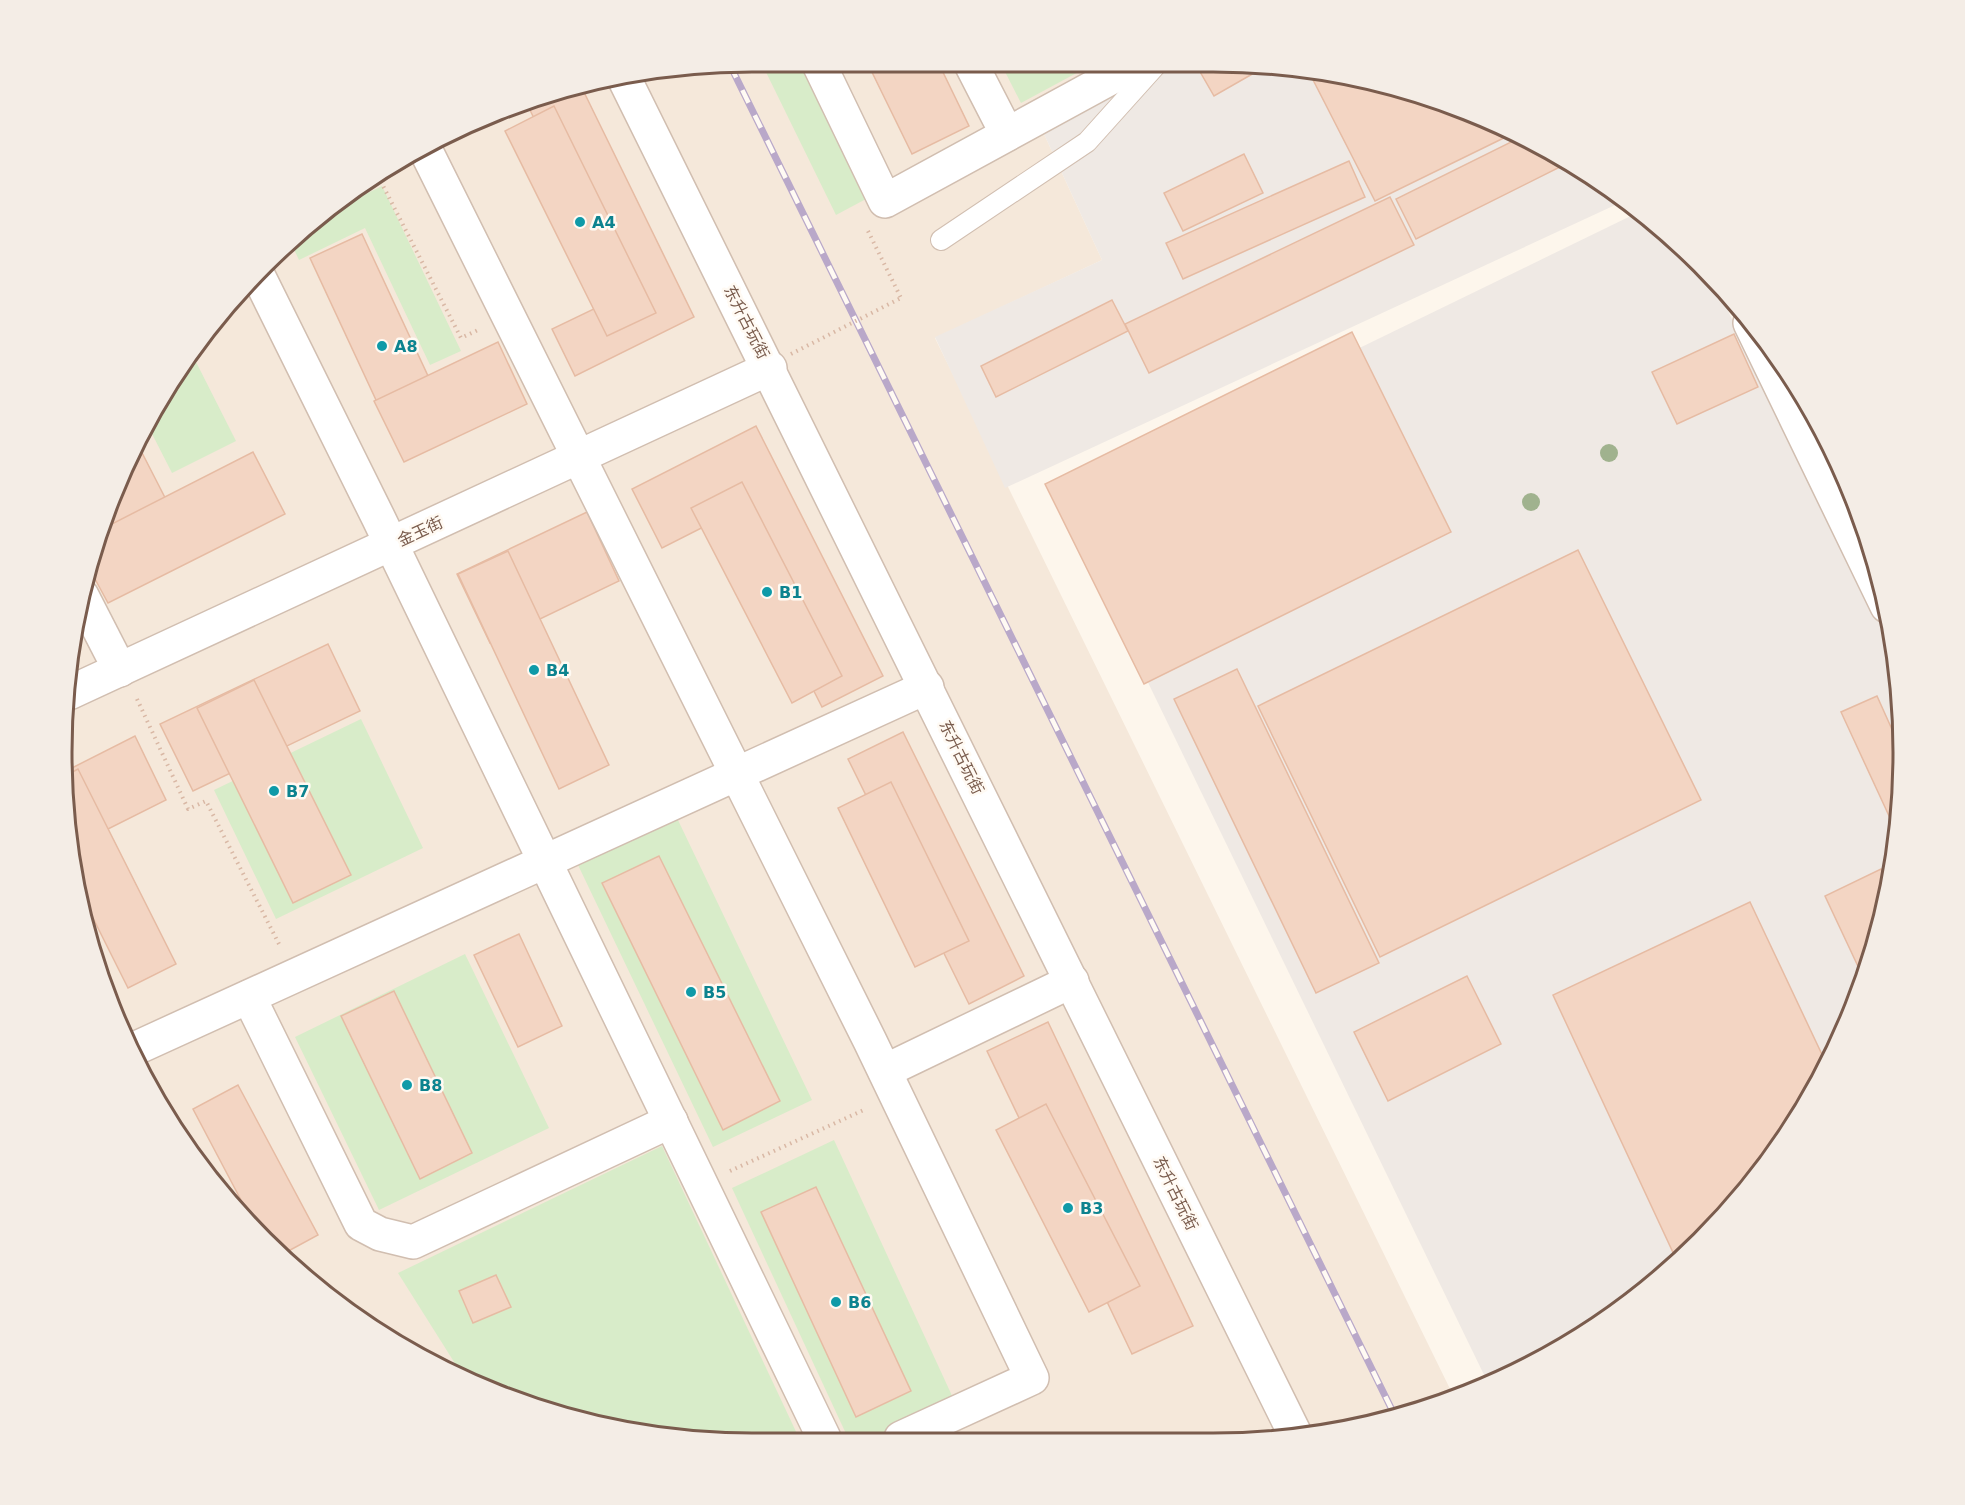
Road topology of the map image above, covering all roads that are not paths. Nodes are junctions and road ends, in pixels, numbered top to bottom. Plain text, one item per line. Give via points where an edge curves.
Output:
1 (823, 72) edge
2 (975, 72) edge
3 (1112, 72) edge
4 (1150, 72) edge
5 (627, 84) edge
6 (1007, 134) junction
7 (428, 155) edge
8 (941, 240) dead end
9 (261, 282) edge
10 (1768, 360) edge
11 (781, 361) junction
12 (579, 456) junction
13 (391, 544) junction
14 (1866, 562) edge
15 (88, 607) edge
16 (120, 670) junction
17 (927, 687) junction
18 (75, 690) edge
19 (738, 774) junction
20 (546, 862) junction
21 (1072, 981) junction
22 (249, 997) junction
23 (139, 1047) edge
24 (891, 1083) junction
25 (671, 1120) junction
26 (1292, 1428) edge
27 (822, 1433) edge
28 (913, 1433) edge

1 - 6 street via 885,201
2 - 6 street
3 - 6 street
4 - 8 lane via 1087,142
5 - 11 street, 东升古玩街
7 - 12 street
9 - 13 street
10 - 14 street
11 - 12 street, 金玉街
11 - 17 street, 东升古玩街
12 - 13 street, 金玉街
12 - 19 street
13 - 16 street, 金玉街
13 - 20 street
15 - 16 street
16 - 18 street, 金玉街
17 - 19 street
17 - 21 street, 东升古玩街
19 - 20 street
19 - 24 street
20 - 22 street
20 - 25 street
21 - 24 street
21 - 26 street, 东升古玩街
22 - 23 street
22 - 25 street via 361,1224 380,1234 413,1242
24 - 28 street via 1032,1378
25 - 27 street

